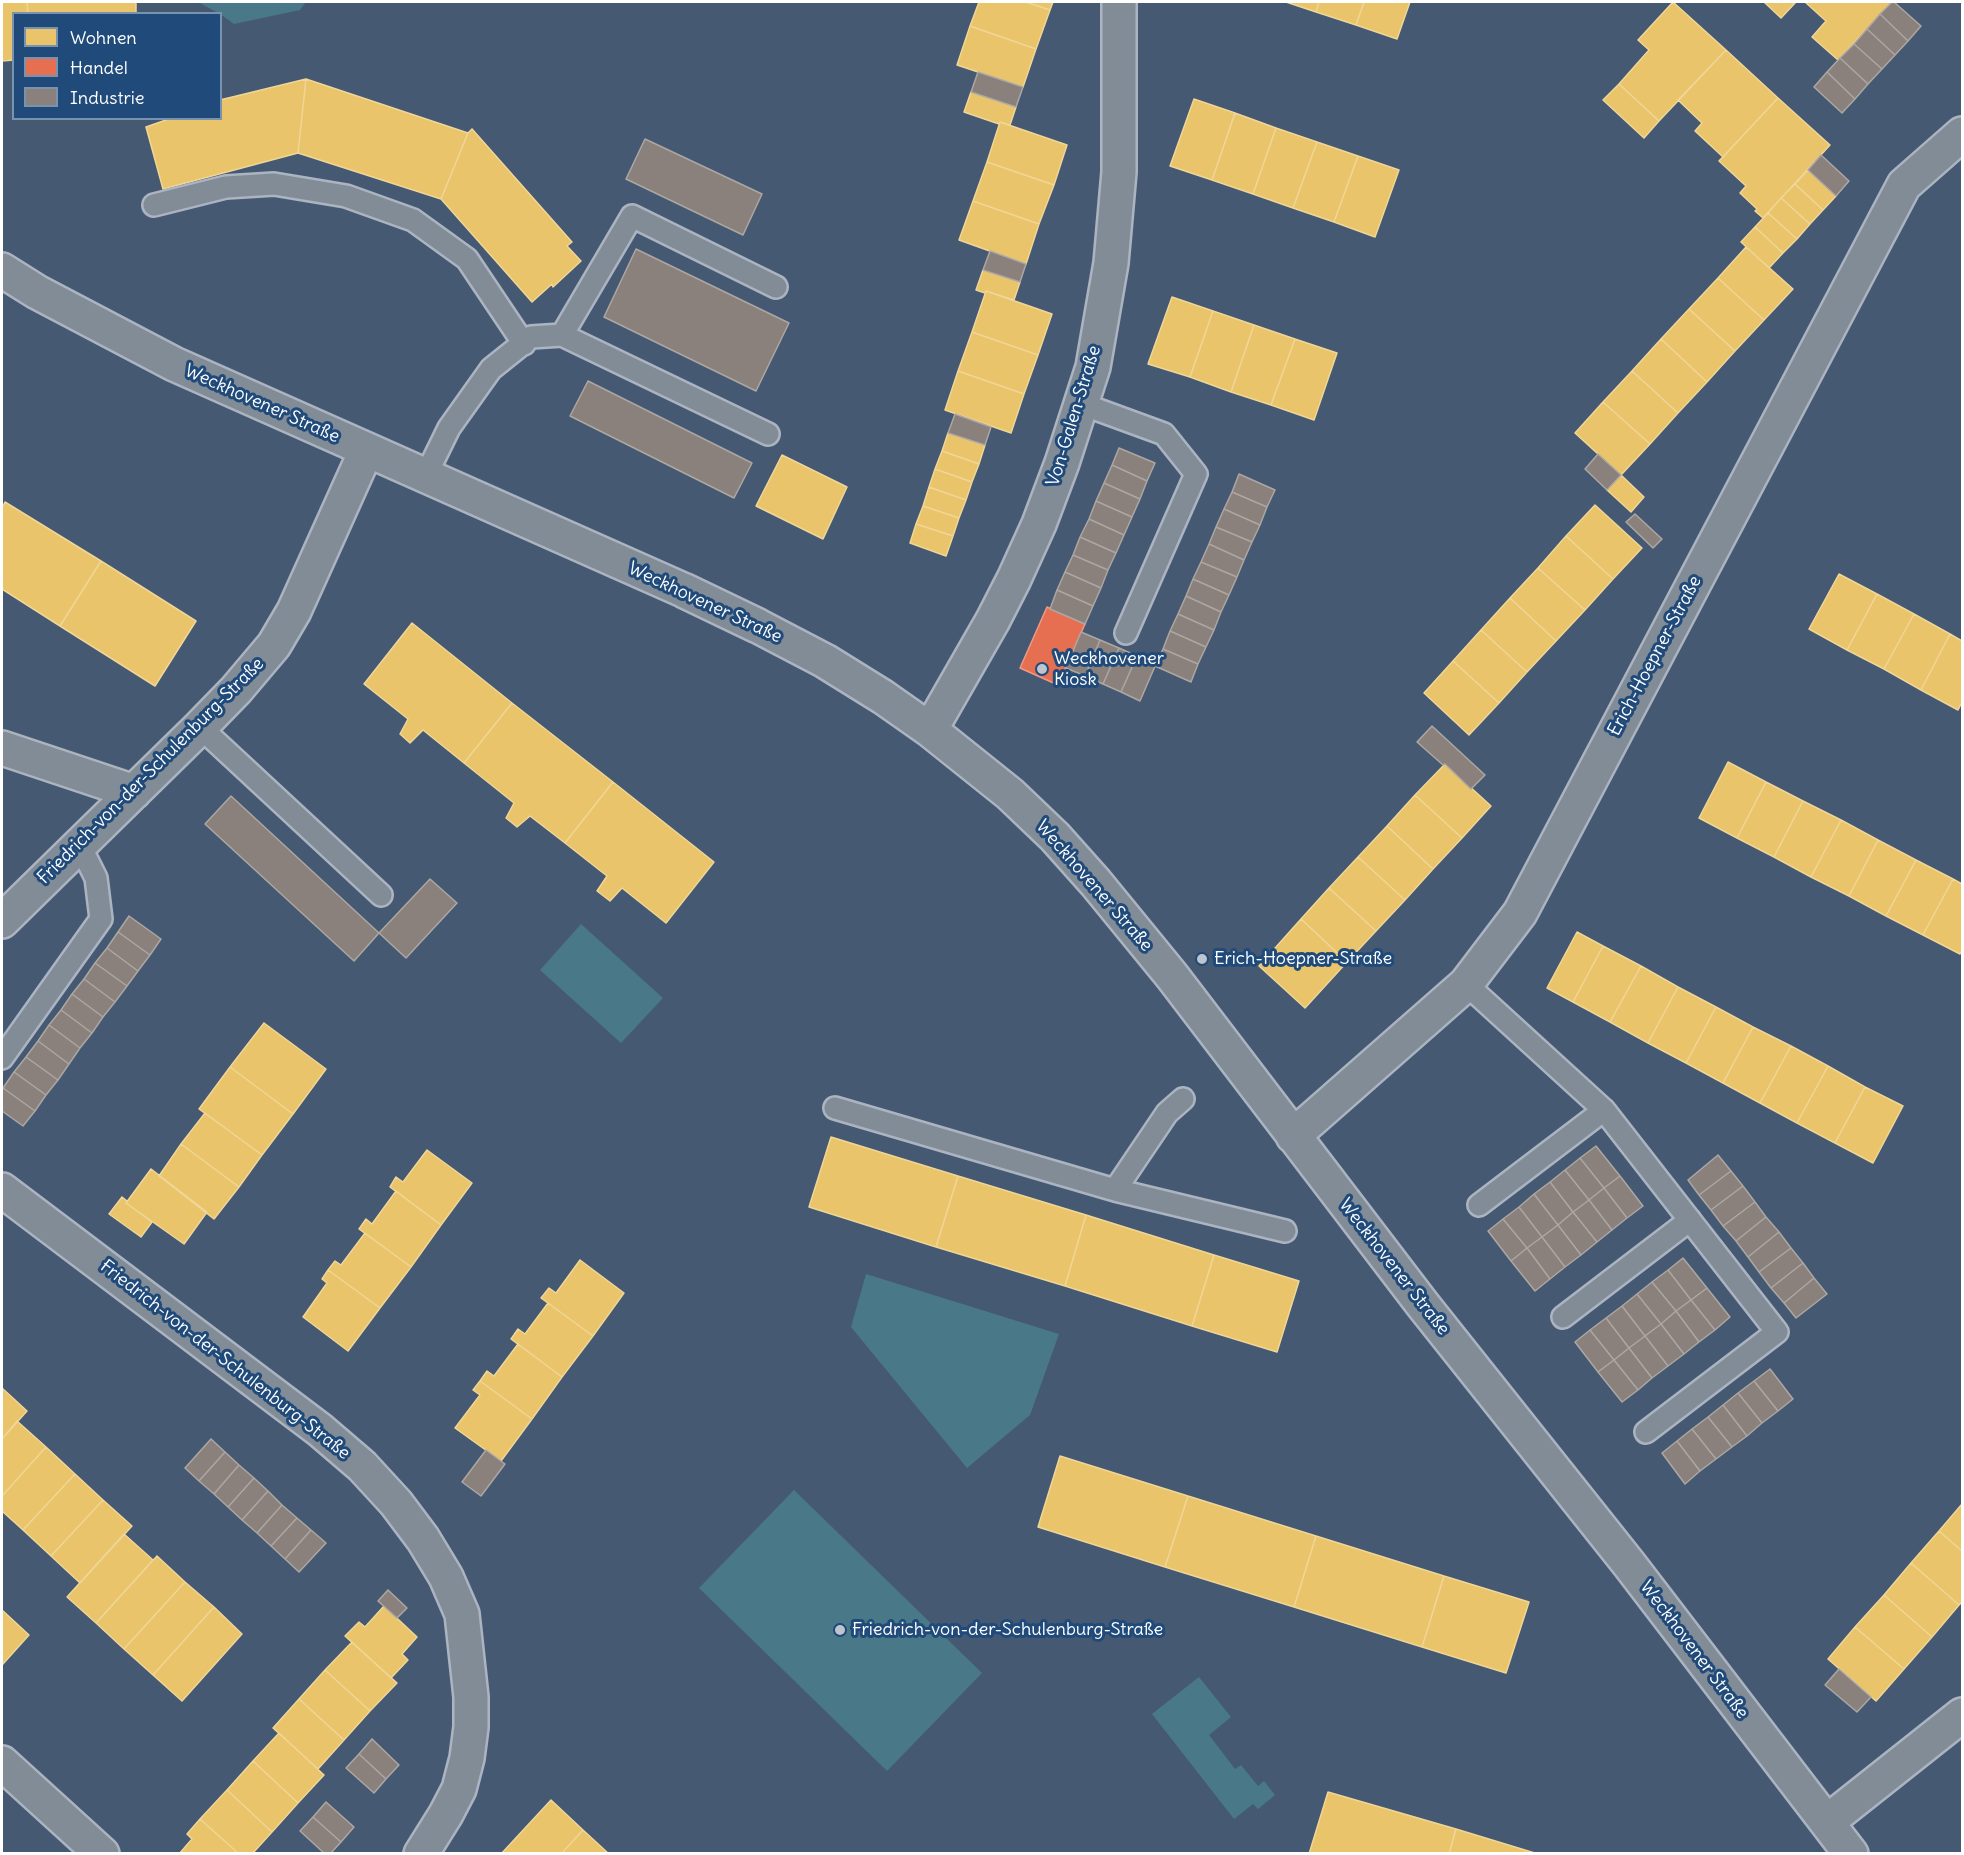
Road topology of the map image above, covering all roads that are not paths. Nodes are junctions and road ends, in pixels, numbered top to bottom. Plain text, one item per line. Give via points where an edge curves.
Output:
1 (1119, 2) edge
2 (1962, 134) edge
3 (154, 205) dead end
4 (2, 270) edge
5 (776, 287) dead end
6 (562, 335) junction
7 (524, 344) junction
8 (1082, 404) junction
9 (768, 434) dead end
10 (366, 451) junction
11 (425, 477) junction
12 (1126, 633) dead end
13 (200, 727) junction
14 (930, 730) junction
15 (2, 748) edge
16 (134, 792) junction
17 (80, 846) junction
18 (381, 895) dead end
19 (2, 921) edge
20 (1467, 984) junction
21 (2, 1058) edge
22 (1183, 1100) dead end
23 (835, 1108) dead end
24 (1604, 1110) junction
25 (1293, 1136) junction
26 (2, 1190) edge
27 (1114, 1190) junction
28 (1479, 1205) dead end
29 (1690, 1220) junction
30 (1285, 1231) dead end
31 (1563, 1317) dead end
32 (1646, 1432) dead end
33 (1962, 1715) edge
34 (2, 1763) edge
35 (1827, 1822) junction
36 (432, 1849) edge
37 (102, 1854) edge
38 (1851, 1854) edge

1 - 8 street, Von-Galen-Straße via 1119,172 1111,263 1093,367
2 - 20 street, Erich-Hoepner-Straße via 1904,185 1520,913
3 - 7 lane via 226,187 274,184 346,196 413,219 466,259
4 - 10 street, Weckhovener Straße via 174,364
5 - 6 lane via 632,216
6 - 7 lane via 531,337
6 - 9 lane
7 - 11 lane via 491,369 449,428
8 - 12 lane via 1164,434 1197,474
8 - 14 street, Von-Galen-Straße via 1039,524 1014,579
10 - 11 street, Weckhovener Straße
10 - 13 street, Friedrich-von-der-Schulenburg-Straße via 294,611 274,645
11 - 14 street, Weckhovener Straße via 758,626 883,697
13 - 16 street, Friedrich-von-der-Schulenburg-Straße
13 - 18 lane
14 - 25 street, Weckhovener Straße via 1010,794 1096,882
15 - 16 street
16 - 17 street, Friedrich-von-der-Schulenburg-Straße
17 - 19 street, Friedrich-von-der-Schulenburg-Straße
17 - 21 lane via 96,878 101,919
20 - 24 lane
20 - 25 street, Erich-Hoepner-Straße
22 - 27 lane via 1167,1113
23 - 27 lane
24 - 28 lane
24 - 29 lane
25 - 35 street, Weckhovener Straße
26 - 36 street, Friedrich-von-der-Schulenburg-Straße via 320,1430 362,1466 423,1539 462,1614 471,1697 471,1727 459,1789
27 - 30 lane
29 - 31 lane
29 - 32 lane via 1777,1332
33 - 35 street
34 - 37 street
35 - 38 street, Weckhovener Straße

